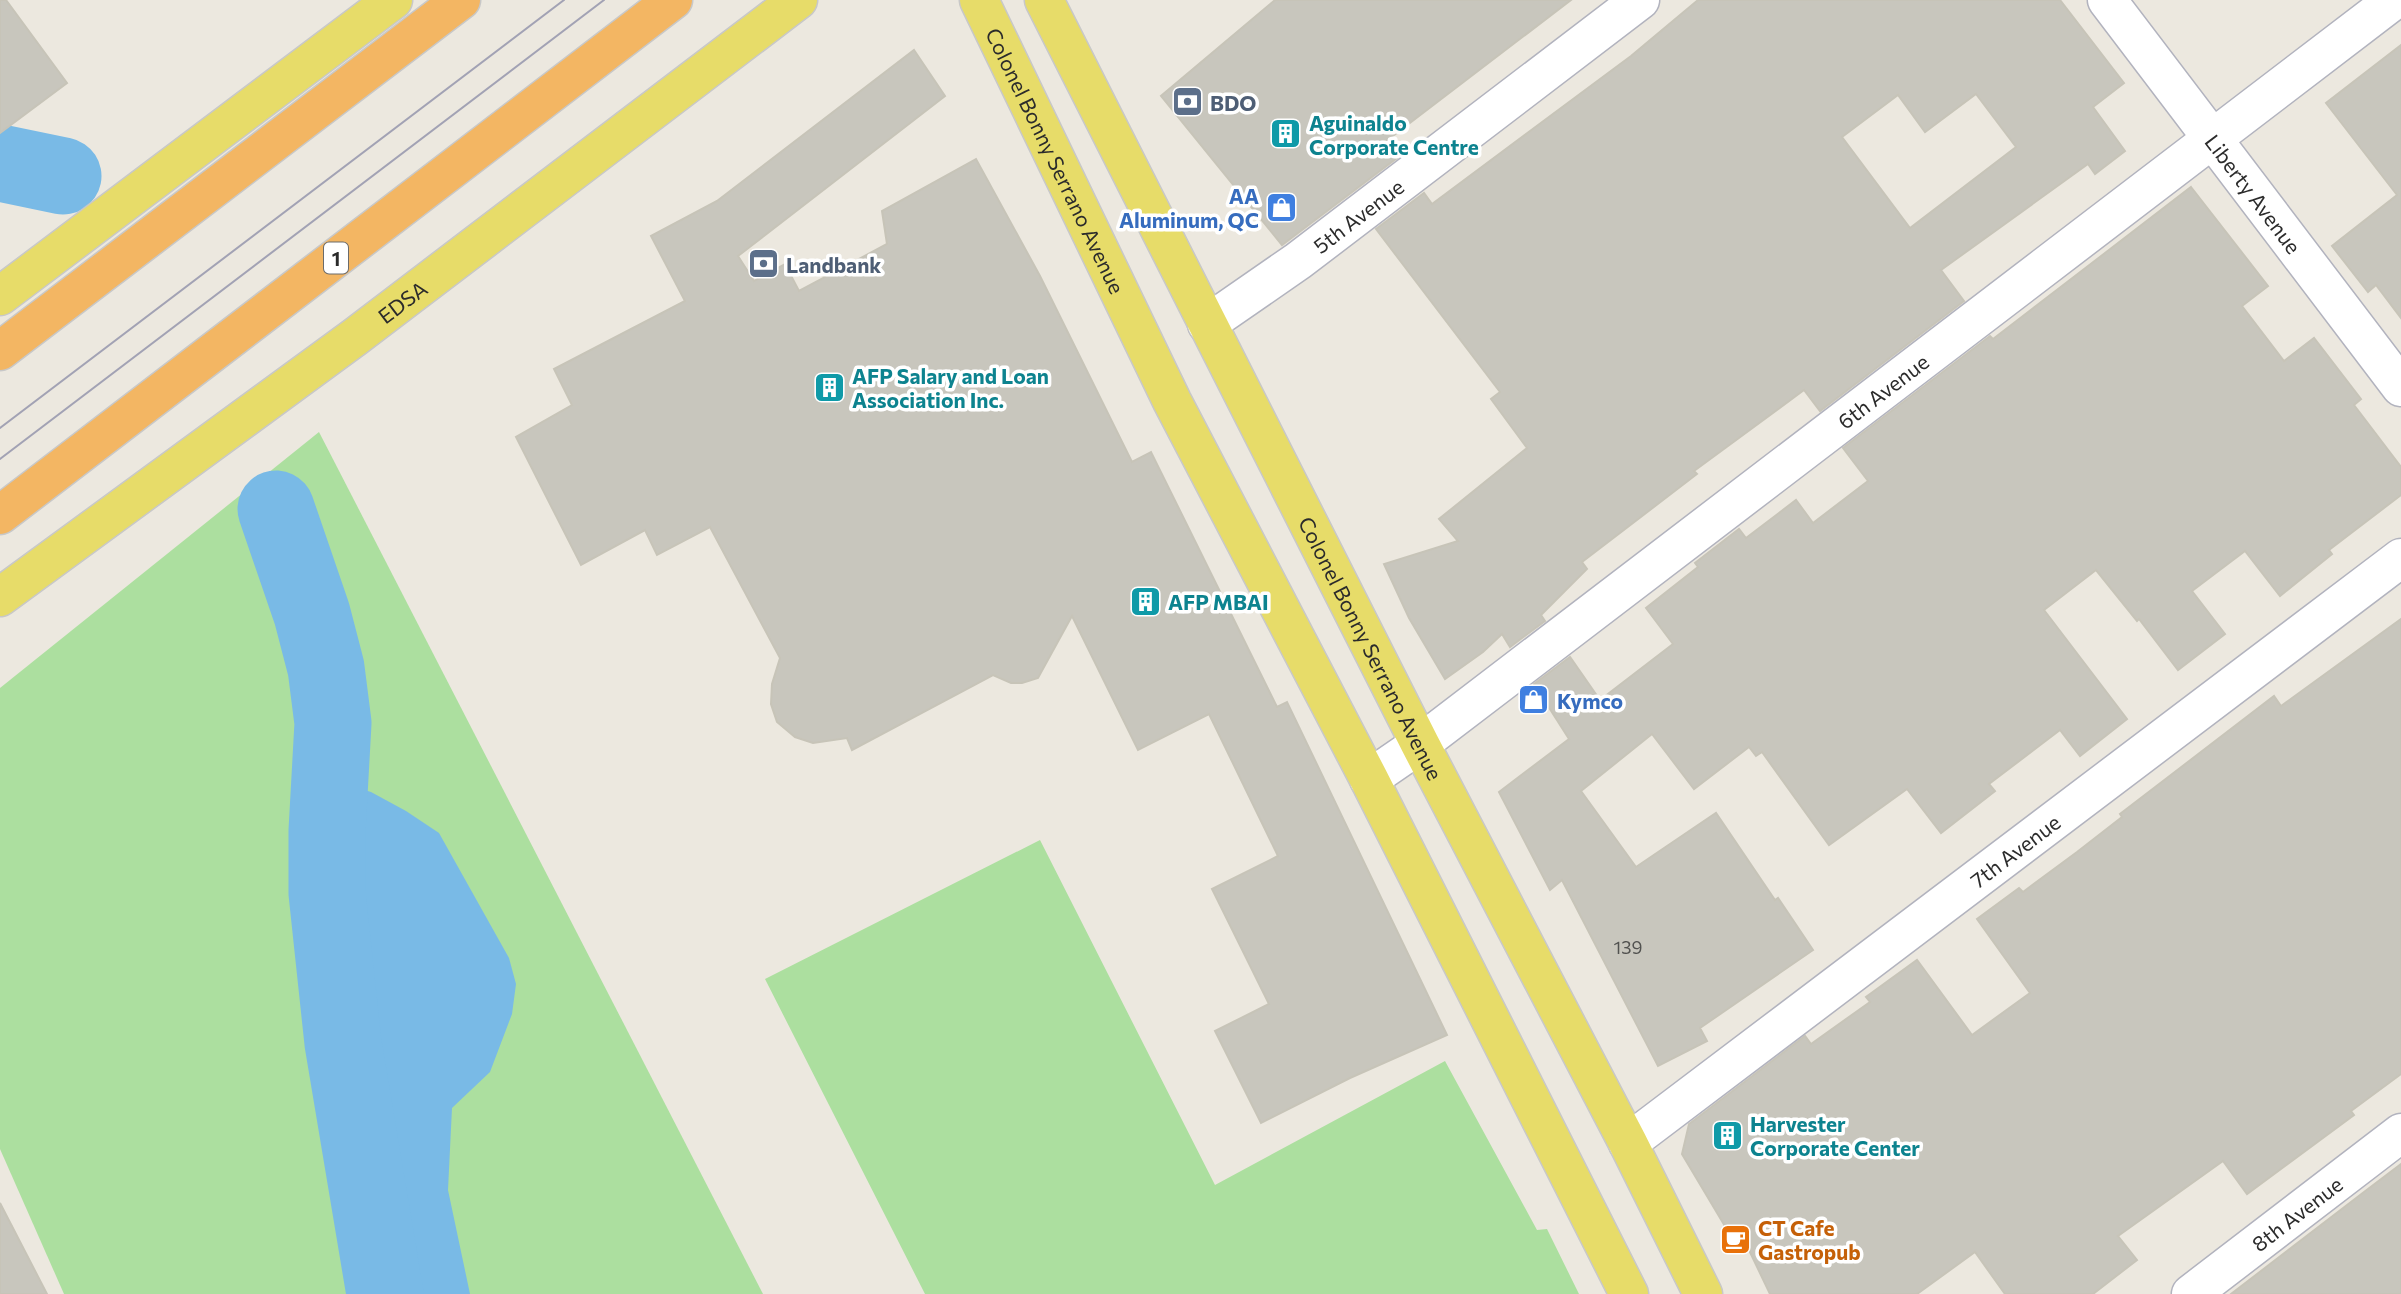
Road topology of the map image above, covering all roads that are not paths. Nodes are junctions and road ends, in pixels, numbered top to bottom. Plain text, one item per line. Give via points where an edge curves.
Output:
1 (393, 0) edge
2 (461, 0) edge
3 (673, 0) edge
4 (798, 0) edge
5 (979, 0) edge
6 (1044, 0) edge
7 (1640, 0) edge
8 (2107, 0) edge
9 (2393, 0) edge
10 (2211, 138) junction
11 (0, 296) edge
12 (1207, 324) junction
13 (0, 351) edge
14 (2401, 387) edge
15 (0, 515) edge
16 (2401, 558) edge
17 (0, 597) edge
18 (1420, 744) junction
19 (1369, 779) junction
20 (2401, 1133) edge
21 (1628, 1143) junction
22 (1629, 1294) edge
23 (1703, 1294) edge
24 (2190, 1294) edge

1 - 11 main road
2 - 13 highway
3 - 15 highway, 1
4 - 17 main road, EDSA via 355,337
5 - 19 main road, Colonel Bonny Serrano Avenue via 1172,401
6 - 12 main road, Colonel Bonny Serrano Avenue
7 - 12 street, 5th Avenue via 1320,244
8 - 10 street, Liberty Avenue
9 - 10 street, 6th Avenue
10 - 14 street, Liberty Avenue
10 - 18 street, 6th Avenue
12 - 18 main road, Colonel Bonny Serrano Avenue
16 - 21 street, 7th Avenue
18 - 19 street, 6th Avenue
18 - 21 main road, Colonel Bonny Serrano Avenue
19 - 22 main road, Colonel Bonny Serrano Avenue
20 - 24 street, 8th Avenue
21 - 23 main road, Colonel Bonny Serrano Avenue

